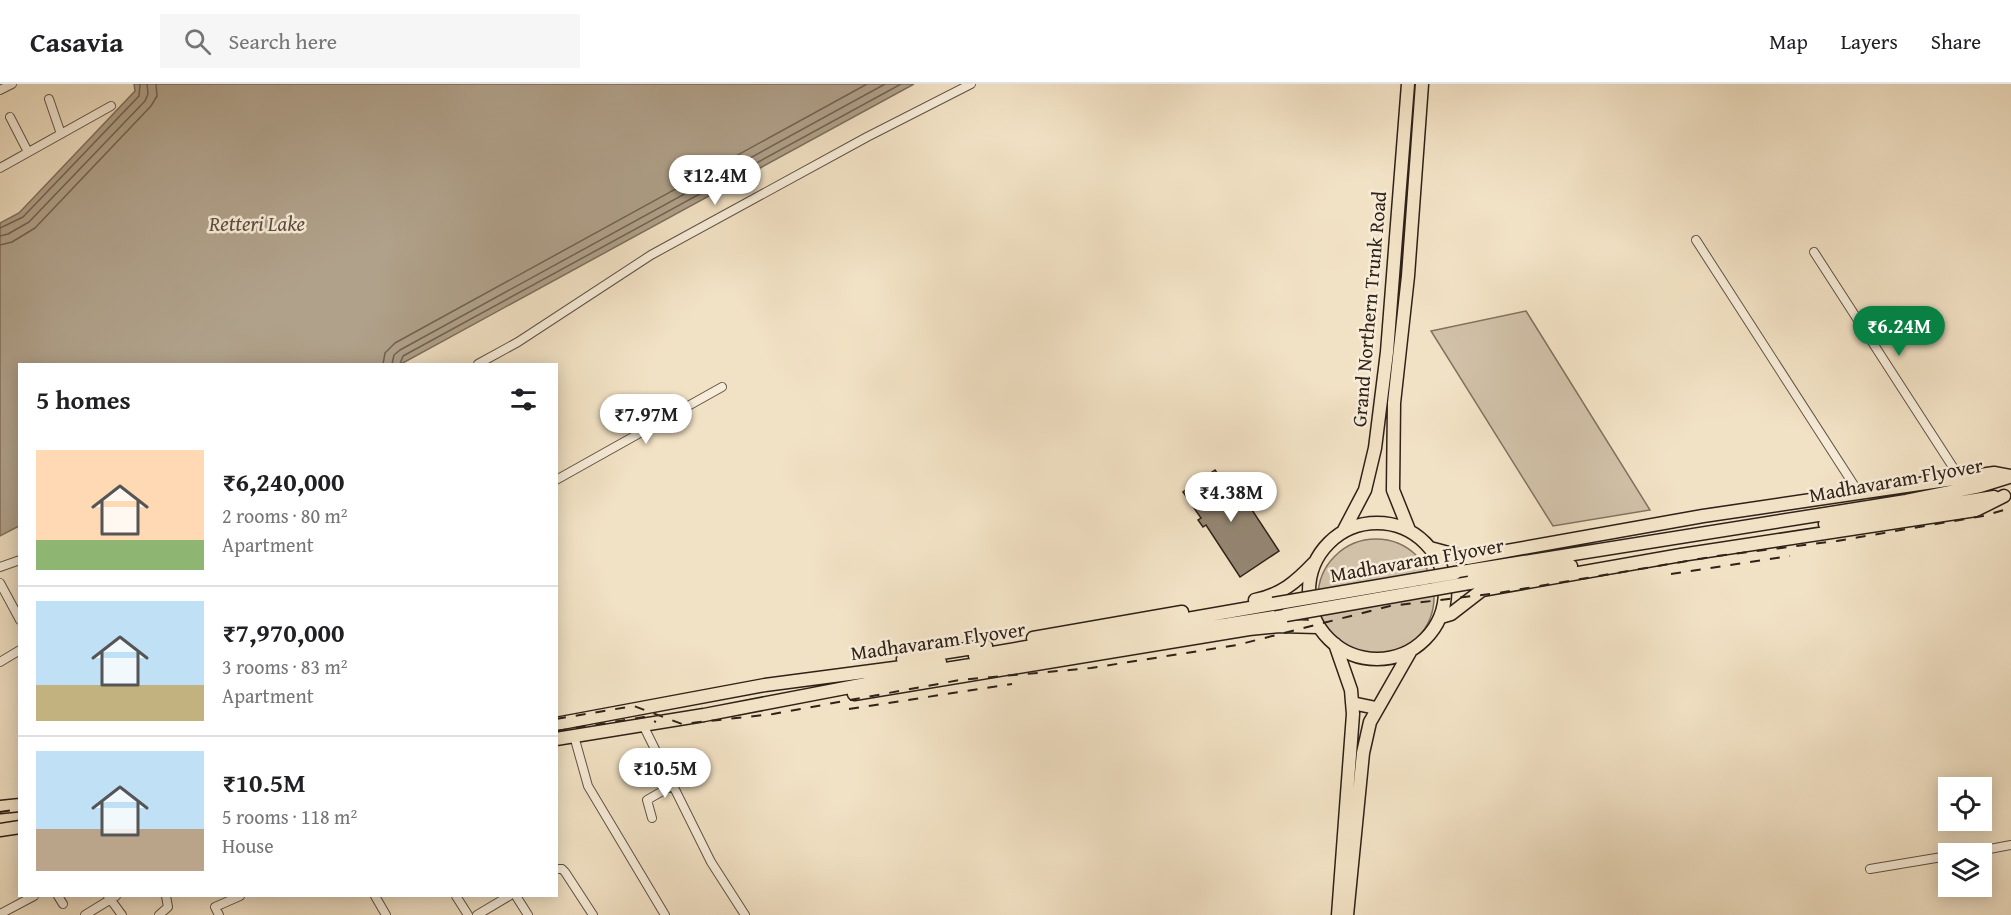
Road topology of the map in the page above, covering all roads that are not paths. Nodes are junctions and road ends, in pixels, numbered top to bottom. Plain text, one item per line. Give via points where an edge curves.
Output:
1 (12, 84) edge
2 (971, 84) edge
3 (1408, 84) edge
4 (1422, 84) edge
5 (0, 90) edge
6 (49, 99) dead end
7 (111, 106) dead end
8 (10, 117) dead end
9 (61, 134) junction
10 (28, 152) junction
11 (0, 168) edge
12 (1696, 240) dead end
13 (1814, 252) dead end
14 (480, 363) edge
15 (722, 387) dead end
16 (2011, 476) edge
17 (1960, 478) junction
18 (558, 479) edge
19 (1858, 493) junction
20 (1980, 493) junction
21 (2008, 495) edge
22 (1344, 530) junction
23 (1409, 530) junction
24 (1430, 548) junction
25 (18, 561) edge
26 (1314, 563) junction
27 (0, 567) edge
28 (0, 583) edge
29 (18, 616) edge
30 (1441, 617) junction
31 (1318, 627) junction
32 (1334, 643) junction
33 (18, 652) edge
34 (1410, 652) junction
35 (0, 662) edge
36 (828, 676) junction
37 (822, 692) junction
38 (1352, 703) junction
39 (1376, 708) junction
40 (558, 724) edge
41 (643, 725) junction
42 (574, 736) junction
43 (558, 739) edge
44 (673, 785) junction
45 (18, 805) edge
46 (0, 807) edge
47 (652, 818) dead end
48 (18, 827) edge
49 (0, 830) edge
50 (2011, 845) edge
51 (1992, 848) edge
52 (1938, 858) edge
53 (558, 869) edge
54 (1870, 870) dead end
55 (32, 897) edge
56 (59, 897) edge
57 (111, 897) edge
58 (113, 897) edge
59 (166, 897) edge
60 (238, 897) edge
61 (376, 897) edge
62 (457, 897) edge
63 (507, 897) edge
64 (517, 897) edge
65 (63, 904) dead end
66 (1, 913) edge
67 (85, 915) edge
68 (122, 915) edge
69 (159, 915) edge
70 (219, 915) edge
71 (386, 915) edge
72 (468, 915) edge
73 (477, 915) edge
74 (528, 915) edge
75 (593, 915) edge
76 (665, 915) edge
77 (745, 915) edge
78 (1338, 915) edge
79 (1347, 915) edge

1 - 5 street
2 - 14 street via 651,255
3 - 22 main road, Grand Northern Trunk Road via 1388,352 1375,448 1365,490
4 - 23 main road via 1394,404 1393,490
6 - 9 street
7 - 9 street
8 - 10 street
9 - 10 street
10 - 11 street
12 - 19 street
13 - 17 street
15 - 18 street
16 - 17 main road via 1994,473
16 - 20 main road, Madhavaram Flyover
17 - 19 main road
19 - 24 main road via 1467,558
20 - 21 main road, Madhavaram Flyover
20 - 36 main road, Madhavaram Flyover, bridge via 964,658
20 - 37 main road, Madhavaram Flyover, bridge via 1769,535
21 - 30 main road via 1976,510 1482,590
22 - 23 main road via 1365,523 1388,523
22 - 26 main road via 1326,544
23 - 24 main road
24 - 30 main road via 1445,581
25 - 27 street
26 - 31 main road via 1309,584 1310,606
26 - 36 main road via 1290,587 1266,598 962,651 834,668
28 - 29 street
30 - 34 main road via 1428,637
31 - 32 main road
31 - 37 main road via 1249,630 835,697
32 - 34 main road via 1350,654 1370,660 1391,659
32 - 38 main road via 1345,668
33 - 35 street
34 - 39 main road
36 - 40 main road
37 - 41 main road
38 - 39 main road
38 - 78 main road
39 - 79 main road via 1363,753
41 - 42 main road
41 - 44 street
42 - 43 main road
42 - 76 street via 588,786
44 - 47 street via 647,800
44 - 77 street via 711,862
45 - 46 main road
48 - 49 main road
50 - 51 street
52 - 54 street
53 - 75 street via 565,872
55 - 66 street
56 - 65 street
57 - 67 street
58 - 68 street
59 - 69 street via 168,907
60 - 70 street via 215,907
61 - 71 street
62 - 72 street
63 - 73 street
64 - 74 street

